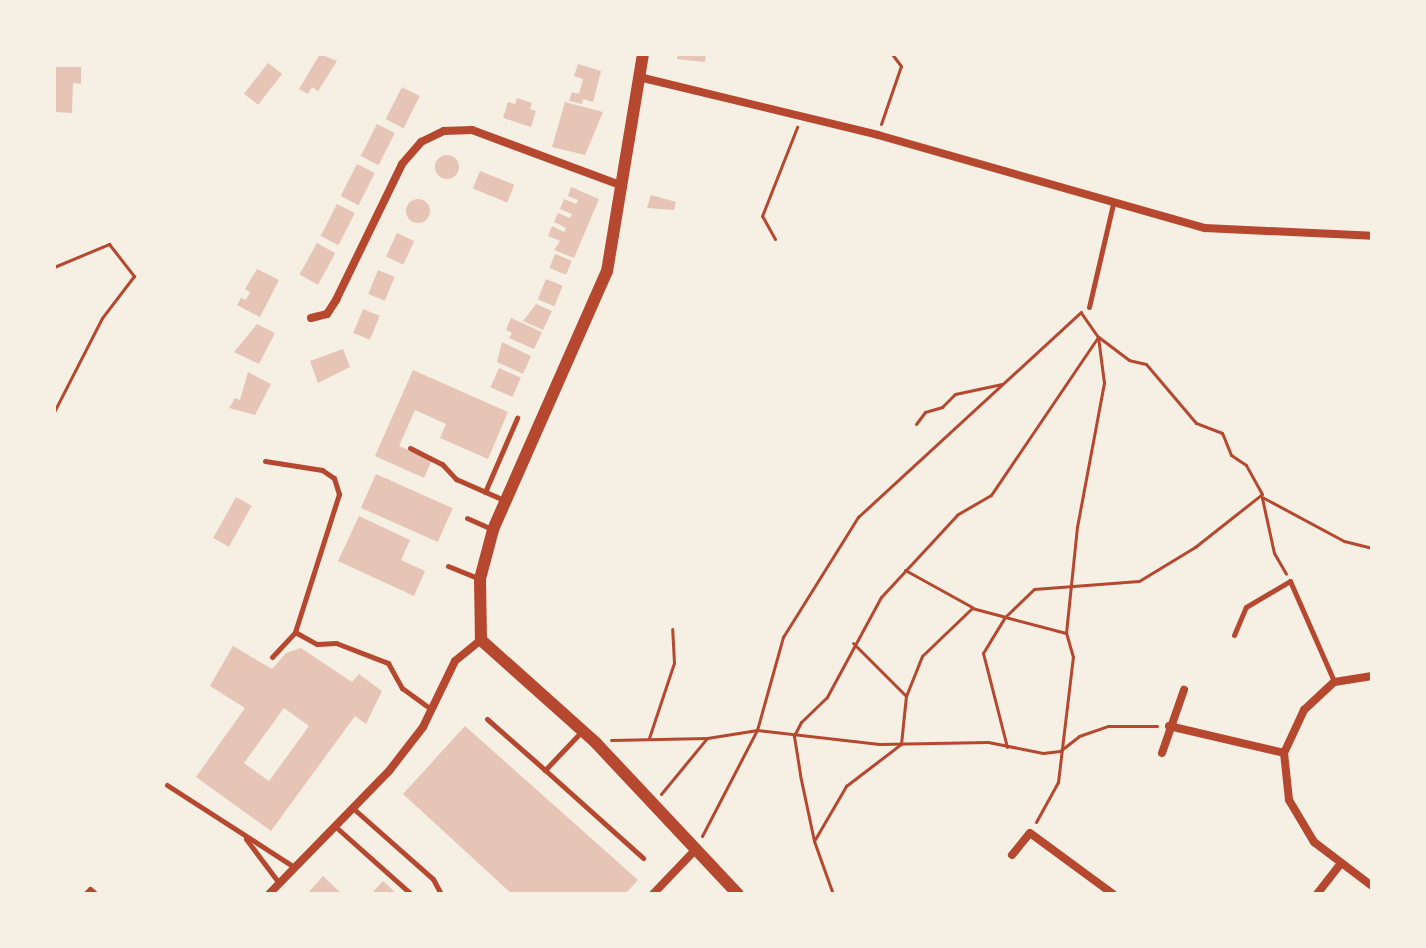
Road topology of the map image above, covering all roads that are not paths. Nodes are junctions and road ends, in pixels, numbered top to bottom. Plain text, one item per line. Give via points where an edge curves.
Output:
1 (643, 54) edge
2 (639, 77) junction
3 (620, 185) junction
4 (1113, 204) junction
5 (1372, 236) edge
6 (1089, 307) road end
7 (311, 318) dead end
8 (517, 418) dead end
9 (410, 448) dead end
10 (265, 461) dead end
11 (485, 492) junction
12 (506, 502) junction
13 (467, 518) dead end
14 (493, 530) junction
15 (448, 566) dead end
16 (480, 579) junction
17 (295, 632) junction
18 (1234, 635) dead end
19 (481, 640) junction
20 (272, 657) dead end
21 (1372, 676) edge
22 (1334, 682) junction
23 (1184, 690) dead end
24 (432, 710) junction
25 (487, 719) dead end
26 (1169, 726) junction
27 (582, 731) junction
28 (1162, 753) dead end
29 (1284, 753) junction
30 (545, 770) junction
31 (167, 785) dead end
32 (355, 810) junction
33 (337, 828) junction
34 (246, 838) junction
35 (695, 850) junction
36 (1012, 855) dead end
37 (643, 858) dead end
38 (1341, 863) junction
39 (294, 867) junction
40 (279, 883) junction
41 (1372, 886) edge
42 (85, 894) edge
43 (96, 894) edge
44 (269, 894) edge
45 (411, 894) edge
46 (441, 894) edge
47 (653, 894) edge
48 (738, 894) edge
49 (1113, 894) edge
50 (1317, 894) edge

1 - 2 street
2 - 3 street
2 - 4 street via 878,135
3 - 7 street via 472,130 444,131 421,142 402,164 336,300 327,314
3 - 12 street via 607,271
4 - 5 street via 1205,228
4 - 6 lane
8 - 11 lane
9 - 11 lane
10 - 17 lane via 322,470 334,478 339,494
11 - 12 lane
12 - 14 street
13 - 14 lane
14 - 16 street
15 - 16 lane
16 - 19 street
17 - 20 lane
17 - 24 lane via 317,644 336,643 388,663 402,688
18 - 22 lane via 1246,607 1290,581
19 - 24 street via 455,661
19 - 27 street
21 - 22 street
22 - 29 street via 1304,710
23 - 26 street
24 - 32 street
25 - 30 lane
26 - 28 street
26 - 29 street
27 - 30 lane
27 - 35 street
29 - 38 street via 1289,800 1314,842
30 - 37 lane
31 - 34 lane
32 - 33 street
32 - 46 lane via 433,879
33 - 39 street
33 - 45 lane
34 - 39 lane
34 - 40 lane
35 - 47 street
35 - 48 street
36 - 49 street via 1030,833
38 - 41 street
38 - 50 street
39 - 40 street
40 - 44 street
42 - 43 lane via 90,889

